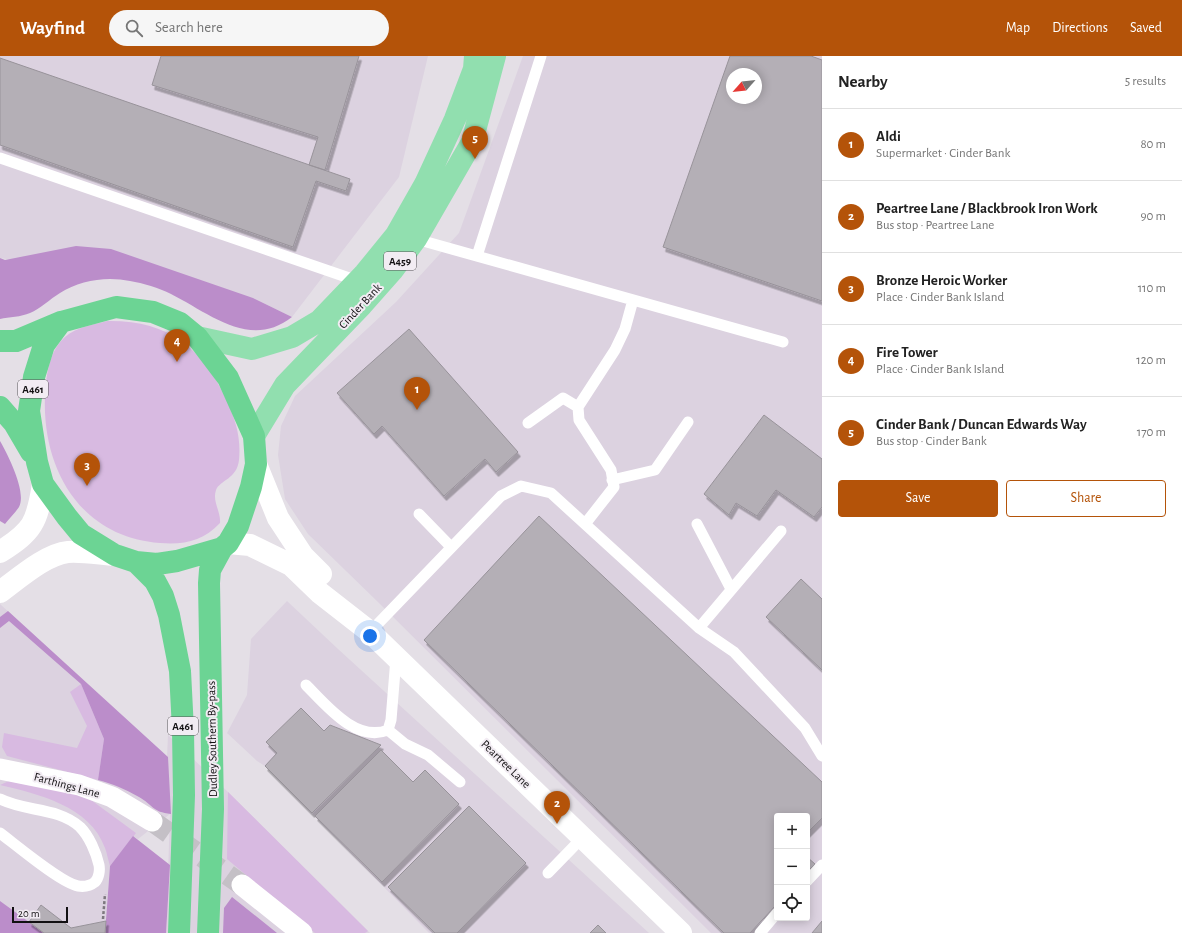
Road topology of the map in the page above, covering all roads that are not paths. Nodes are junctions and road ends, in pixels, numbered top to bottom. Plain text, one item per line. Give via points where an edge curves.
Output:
1 (475, 56) edge
2 (495, 56) edge
3 (541, 56) edge
4 (0, 158) edge
5 (416, 239) junction
6 (477, 256) junction
7 (358, 280) junction
8 (633, 300) junction
9 (61, 322) junction
10 (197, 337) junction
11 (0, 341) edge
12 (783, 342) dead end
13 (0, 407) edge
14 (578, 407) junction
15 (688, 422) dead end
16 (528, 423) dead end
17 (254, 436) junction
18 (37, 462) junction
19 (256, 464) junction
20 (612, 480) junction
21 (43, 484) junction
22 (419, 514) dead end
23 (585, 524) junction
24 (697, 524) dead end
25 (780, 531) dead end
26 (225, 546) junction
27 (451, 548) junction
28 (0, 552) edge
29 (114, 555) junction
30 (136, 562) junction
31 (731, 589) junction
32 (0, 592) edge
33 (699, 628) junction
34 (368, 631) junction
35 (396, 658) junction
36 (306, 685) dead end
37 (388, 730) junction
38 (822, 756) edge
39 (0, 769) edge
40 (460, 782) dead end
41 (0, 799) edge
42 (152, 821) tunnel mouth
43 (0, 833) edge
44 (582, 838) junction
45 (822, 865) edge
46 (548, 873) dead end
47 (810, 878) edge
48 (242, 885) tunnel mouth
49 (774, 917) edge
50 (179, 933) edge
51 (208, 933) edge
52 (302, 933) edge
53 (681, 933) edge
54 (760, 933) edge

1 - 7 main road, Cinder Bank / A459 via 474,69 455,119 425,184 396,235
2 - 5 main road, Cinder Bank / A459 via 472,142
3 - 6 lane
4 - 7 lane
5 - 6 lane
5 - 17 main road, Cinder Bank / A459 via 362,305 284,385
6 - 8 lane
7 - 10 main road, Cinder Bank / A459 via 319,321 292,337 252,348
8 - 12 lane
8 - 14 lane via 616,350
9 - 10 highway, A461 via 116,307 135,309 153,312 180,324
9 - 11 highway, A461 via 16,341
9 - 18 highway, A461 via 44,345 34,377 29,411
10 - 17 highway, A461 via 228,378
13 - 18 highway, A461 via 14,423
14 - 16 lane via 562,398
14 - 20 lane via 579,420 611,470
15 - 20 lane via 655,470
17 - 19 highway, A461
18 - 21 highway, A461
19 - 26 highway, A461 via 246,506 238,526
19 - 34 street, Peartree Lane via 278,518 298,550 327,580
20 - 23 lane via 614,487
21 - 28 street via 40,504 32,525 21,538
21 - 29 highway, A461 via 81,534
22 - 27 lane
23 - 27 lane via 551,493 521,486 501,496
23 - 33 lane
24 - 31 lane
25 - 31 lane
26 - 30 highway, A461 via 177,561 157,564
26 - 34 street, Peartree Lane via 250,545 291,564 320,593
26 - 51 highway, Dudley Southern By-pass / A461 via 210,570 208,583 213,809
27 - 34 lane
29 - 30 highway, A461
29 - 32 street via 68,552 46,560
30 - 50 highway, A461 via 151,576 163,596 180,671 184,795
31 - 33 lane
33 - 38 lane via 734,652 789,709 806,728
34 - 35 street, Peartree Lane
35 - 37 lane
35 - 44 street, Peartree Lane
36 - 37 lane via 350,725 368,732 380,733
37 - 40 lane via 405,744 428,755
39 - 42 street, Farthings Lane via 79,786 112,797
41 - 43 lane via 62,815 80,828 90,841 97,858 100,869 97,880 90,886 65,882
44 - 46 lane
44 - 53 street, Peartree Lane
45 - 47 lane
48 - 52 street
49 - 54 lane

